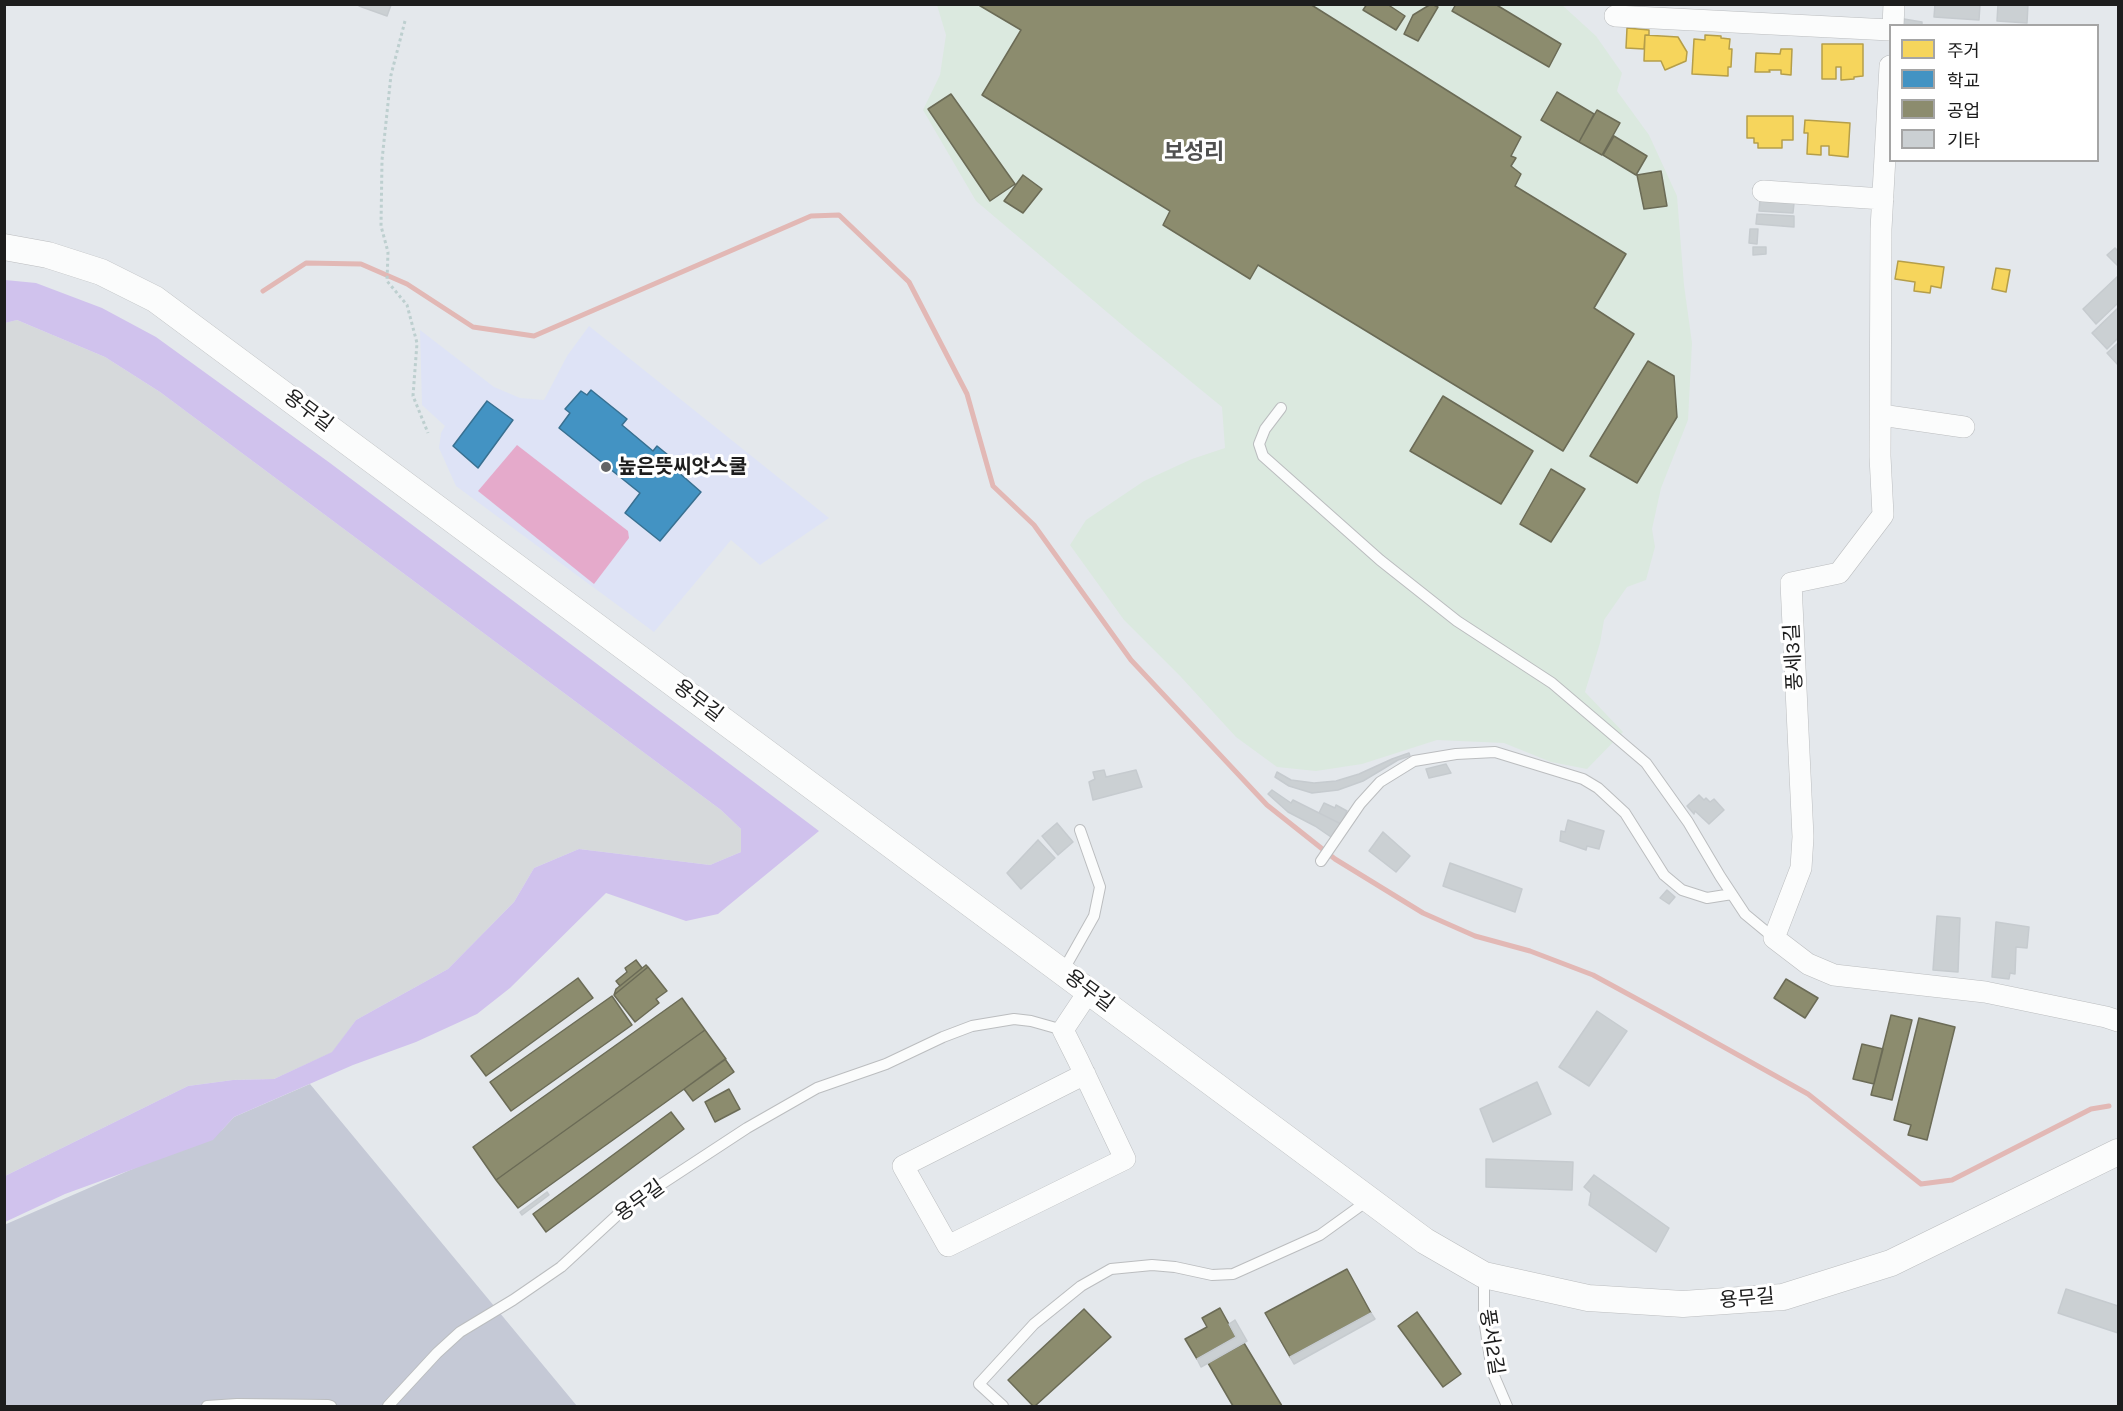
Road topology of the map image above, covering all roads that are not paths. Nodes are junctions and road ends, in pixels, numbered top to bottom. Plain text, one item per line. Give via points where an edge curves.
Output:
1 (1894, 4) edge
2 (1615, 16) dead end
3 (1893, 24) edge
4 (1889, 30) edge
5 (1889, 85) edge
6 (1763, 191) dead end
7 (1883, 199) junction
8 (4, 247) edge
9 (1281, 408) dead end
10 (1881, 415) junction
11 (1964, 427) dead end
12 (1080, 830) dead end
13 (1322, 859) dead end
14 (1732, 894) junction
15 (1774, 938) junction
16 (1063, 971) junction
17 (1089, 991) junction
18 (2118, 1021) edge
19 (1063, 1030) junction
20 (1085, 1074) junction
21 (2118, 1152) edge
22 (1370, 1199) junction
23 (1484, 1275) junction
24 (207, 1407) edge
25 (331, 1407) edge
26 (388, 1407) edge
27 (1003, 1407) edge
28 (1507, 1407) edge

1 - 3 street
2 - 4 street
5 - 7 street, 풍세3길
6 - 7 street
7 - 10 street, 풍세3길
8 - 16 street, 용무길 via 48,255 101,272 155,299
9 - 14 lane via 1259,444 1263,456 1380,560 1457,621 1552,683 1646,764 1689,822
10 - 11 street
10 - 15 street, 풍세3길 via 1882,515 1839,573 1791,583 1803,837 1801,868
12 - 16 lane via 1100,887 1094,916
13 - 14 lane via 1380,782 1414,760 1495,752 1583,779 1598,788 1625,813 1664,875 1682,890 1707,898
14 - 15 lane via 1745,914
15 - 18 street via 1808,964 1834,975 1985,992
16 - 17 street, 용무길
17 - 19 street
17 - 22 street, 용무길
19 - 20 street
19 - 26 lane, 용무길 via 1014,1018 972,1026 886,1064 817,1088 747,1128 625,1208 561,1267 459,1332
20 - 20 street via 1125,1159 948,1245 903,1166
21 - 23 street, 용무길 via 1890,1263 1783,1297 1683,1304 1600,1299
22 - 23 street, 용무길 via 1425,1241
22 - 27 lane via 1320,1235 1233,1274 1212,1275 1152,1265 1111,1269 1081,1286 1034,1324 979,1384
23 - 28 lane, 풍서2길 via 1484,1318 1492,1371
24 - 25 lane

